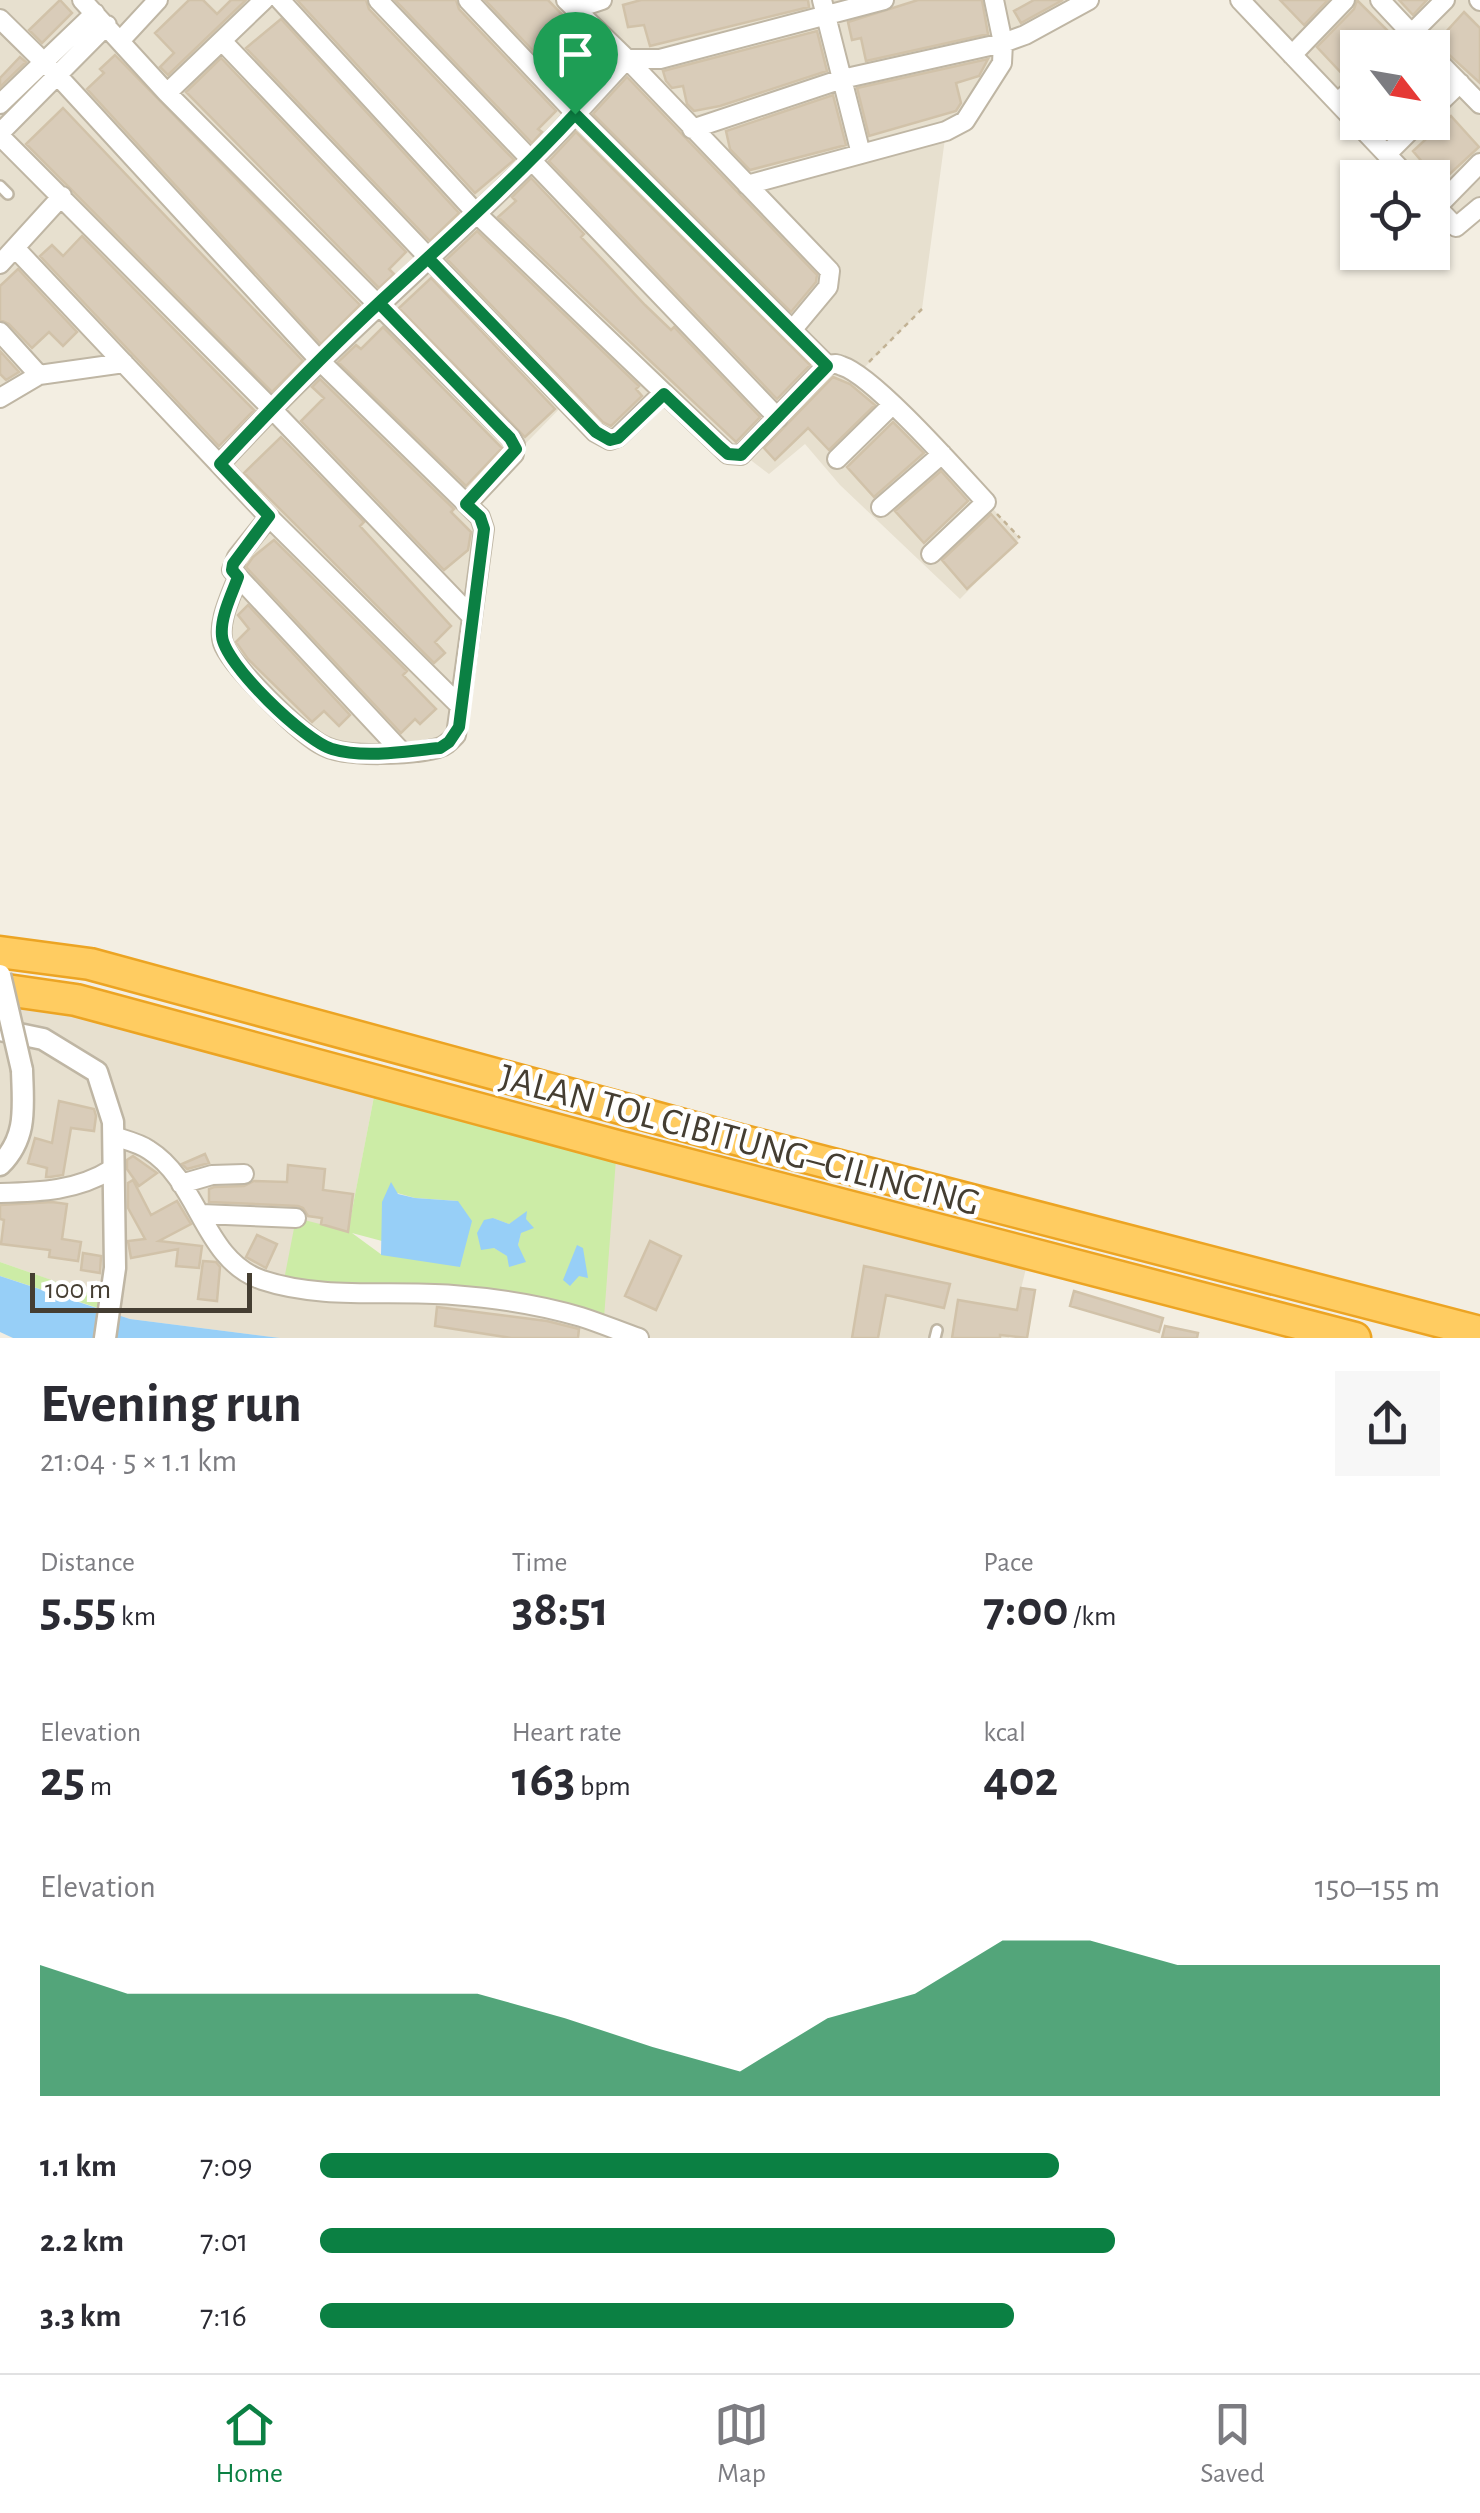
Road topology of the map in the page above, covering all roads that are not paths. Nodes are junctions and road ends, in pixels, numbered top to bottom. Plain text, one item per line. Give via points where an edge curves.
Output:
1 (158, 0) edge
2 (264, 0) edge
3 (280, 0) edge
4 (378, 0) edge
5 (468, 0) edge
6 (602, 0) edge
7 (884, 0) edge
8 (994, 0) edge
9 (1089, 0) edge
10 (1345, 0) edge
11 (1380, 0) edge
12 (1445, 0) edge
13 (1245, 2) edge
14 (570, 4) edge
15 (824, 8) edge
16 (95, 12) edge
17 (0, 19) edge
18 (1408, 30) edge
19 (1425, 30) edge
20 (120, 41) junction
21 (222, 41) junction
22 (1003, 43) junction
23 (1292, 54) junction
24 (627, 59) junction
25 (50, 69) junction
26 (1450, 73) edge
27 (842, 80) junction
28 (1460, 83) junction
29 (167, 93) junction
30 (1450, 93) edge
31 (1338, 102) joint
32 (0, 104) edge
33 (1480, 104) edge
34 (575, 114) junction
35 (692, 129) junction
36 (0, 135) edge
37 (1401, 140) edge
38 (861, 154) junction
39 (1387, 154) junction
40 (1392, 160) edge
41 (531, 161) junction
42 (1480, 163) edge
43 (747, 185) junction
44 (1450, 191) edge
45 (62, 196) junction
46 (1480, 207) edge
47 (477, 214) junction
48 (1450, 222) edge
49 (16, 249) junction
50 (428, 258) junction
51 (0, 264) edge
52 (379, 303) junction
53 (793, 329) junction
54 (0, 332) edge
55 (321, 362) junction
56 (124, 363) junction
57 (827, 366) junction
58 (39, 374) junction
59 (664, 394) junction
60 (0, 398) edge
61 (891, 406) junction
62 (272, 408) junction
63 (778, 418) junction
64 (942, 454) junction
65 (837, 458) dead end
66 (220, 464) junction
67 (466, 504) junction
68 (881, 508) dead end
69 (269, 516) junction
70 (931, 554) dead end
71 (238, 577) junction
72 (472, 617) junction
73 (460, 706) junction
74 (402, 751) junction
75 (0, 952) edge
76 (0, 975) edge
77 (0, 989) edge
78 (0, 1030) edge
79 (113, 1136) junction
80 (0, 1165) edge
81 (112, 1169) junction
82 (244, 1174) dead end
83 (181, 1184) junction
84 (0, 1193) edge
85 (201, 1214) junction
86 (296, 1218) dead end
87 (1480, 1332) edge
88 (105, 1338) edge
89 (638, 1338) edge
90 (1355, 1338) edge

1 - 20 street
2 - 21 street
3 - 47 street
4 - 41 street
5 - 34 street
6 - 14 street
7 - 15 street
8 - 22 street
9 - 22 street
10 - 23 street
11 - 18 street
12 - 19 street
13 - 23 street
14 - 24 street
15 - 24 street via 660,58
15 - 27 street
16 - 20 street
16 - 25 street
17 - 25 street
20 - 29 street
21 - 29 street
21 - 50 street
22 - 27 street
22 - 38 street via 1002,63 965,121
23 - 31 street
24 - 34 street
24 - 35 street
25 - 32 street
25 - 36 street
25 - 55 street
26 - 28 street
27 - 35 street
27 - 38 street
28 - 30 street
28 - 33 street
29 - 52 street
31 - 39 street
34 - 41 street
34 - 53 street
35 - 43 street
36 - 45 street
37 - 39 street
38 - 43 street
39 - 40 street
41 - 47 street
41 - 63 street
42 - 44 street
43 - 53 street via 830,271 828,287
45 - 49 street
45 - 62 street
46 - 48 street via 1458,227
47 - 50 street
47 - 59 street
49 - 51 street
49 - 56 street
50 - 52 street
50 - 59 street via 601,436 618,438
52 - 55 street
52 - 67 street via 515,445
53 - 57 street
54 - 58 street
55 - 62 street
55 - 67 street
56 - 58 street
56 - 66 street
57 - 61 street via 857,374
57 - 63 street
58 - 60 street
59 - 63 street via 735,456
61 - 64 street
61 - 65 street
62 - 66 street
62 - 72 street
64 - 68 street
64 - 70 street via 986,502
66 - 69 street
67 - 72 street via 484,529
69 - 71 street via 233,564
69 - 73 street
71 - 74 street
71 - 74 street via 222,638 242,672 326,748
72 - 73 street
73 - 74 street via 459,727 449,742
75 - 87 highway, JALAN TOL CIBITUNG–CILINCING via 90,964 705,1132
76 - 80 street, bridge via 22,1070 24,1126
77 - 90 highway, JALAN TOL CIBITUNG–CILINCING via 76,1000
78 - 79 street via 44,1039 97,1072
79 - 81 street
79 - 83 street via 150,1150
81 - 84 street via 66,1188
81 - 88 street via 115,1268
82 - 83 street
83 - 85 street
85 - 86 street
85 - 89 street via 223,1255 261,1280 296,1288 454,1295 583,1317

